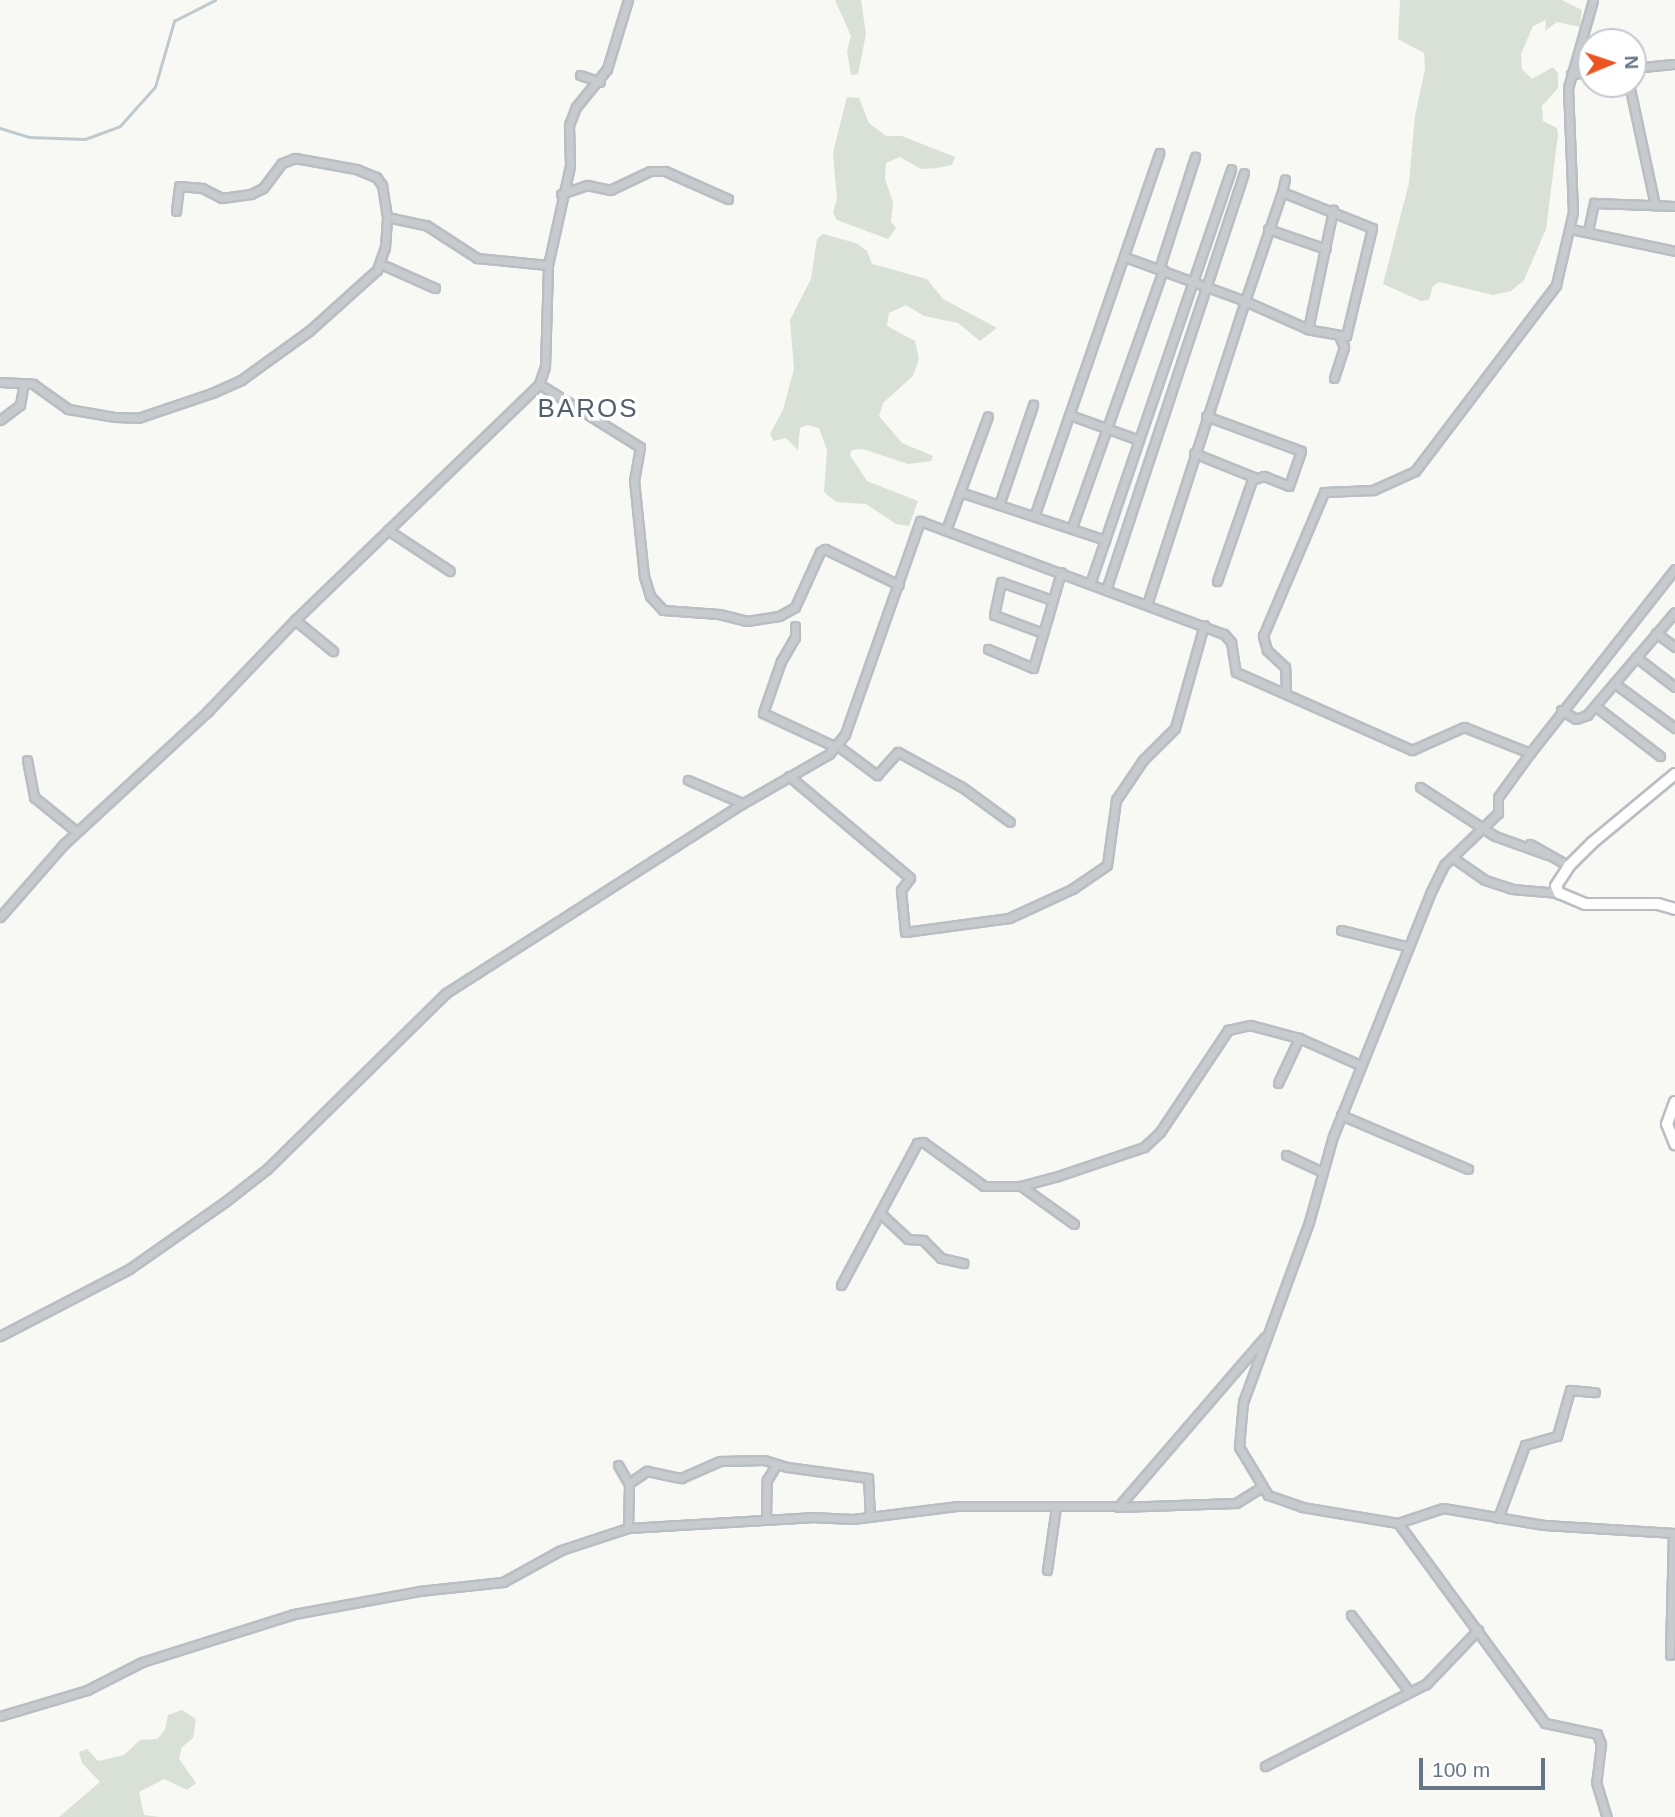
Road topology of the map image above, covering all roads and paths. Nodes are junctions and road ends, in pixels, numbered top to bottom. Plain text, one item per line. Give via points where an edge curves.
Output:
1 (628, 0) edge
2 (1593, 0) edge
3 (1673, 64) edge
4 (1647, 67) edge
5 (1577, 73) edge
6 (1571, 74) junction
7 (580, 75) dead end
8 (600, 82) junction
9 (1632, 98) edge
10 (1159, 153) dead end
11 (1195, 157) dead end
12 (1231, 169) dead end
13 (1244, 173) dead end
14 (1285, 179) dead end
15 (1282, 192) junction
16 (561, 194) junction
17 (728, 199) dead end
18 (1655, 205) junction
19 (1675, 206) edge
20 (1333, 210) junction
21 (176, 211) dead end
22 (387, 217) junction
23 (1268, 229) junction
24 (1571, 229) junction
25 (1588, 231) junction
26 (1326, 249) junction
27 (1675, 251) edge
28 (1125, 257) junction
29 (381, 264) junction
30 (548, 265) junction
31 (1161, 270) junction
32 (1194, 281) junction
33 (1209, 286) junction
34 (435, 288) dead end
35 (1245, 300) junction
36 (1308, 329) junction
37 (1340, 338) junction
38 (1334, 378) dead end
39 (0, 382) edge
40 (24, 383) junction
41 (540, 384) junction
42 (1033, 405) dead end
43 (1070, 415) junction
44 (988, 416) dead end
45 (1206, 416) junction
46 (0, 420) edge
47 (1107, 428) junction
48 (1139, 440) junction
49 (1194, 453) junction
50 (1256, 478) junction
51 (960, 492) junction
52 (999, 505) junction
53 (1035, 514) junction
54 (1072, 527) junction
55 (388, 530) junction
56 (946, 530) junction
57 (1105, 540) junction
58 (1675, 569) edge
59 (450, 570) dead end
60 (1061, 572) junction
61 (1091, 581) junction
62 (1217, 581) dead end
63 (899, 584) junction
64 (1107, 587) junction
65 (1052, 600) junction
66 (1147, 604) junction
67 (1675, 612) edge
68 (295, 620) junction
69 (1204, 625) junction
70 (795, 626) dead end
71 (1043, 633) junction
72 (1656, 633) junction
73 (1675, 647) edge
74 (988, 649) dead end
75 (332, 651) dead end
76 (1636, 657) junction
77 (1614, 683) junction
78 (1675, 687) edge
79 (1286, 692) junction
80 (1594, 706) junction
81 (1561, 710) junction
82 (1675, 728) edge
83 (837, 746) junction
84 (1530, 753) junction
85 (1660, 756) dead end
86 (27, 760) dead end
87 (1675, 774) edge
88 (789, 776) junction
89 (688, 780) dead end
90 (1420, 787) dead end
91 (743, 803) junction
92 (1010, 822) dead end
93 (1483, 828) junction
94 (77, 832) junction
95 (1530, 844) dead end
96 (1548, 855) junction
97 (1452, 857) junction
98 (1569, 866) junction
99 (1559, 893) junction
100 (1675, 909) edge
101 (0, 917) edge
102 (1340, 930) dead end
103 (1409, 947) junction
104 (1299, 1038) junction
105 (1360, 1065) junction
106 (1278, 1083) dead end
107 (1675, 1102) edge
108 (1341, 1115) junction
109 (1675, 1144) edge
110 (1286, 1155) dead end
111 (1468, 1169) dead end
112 (1322, 1172) junction
113 (1021, 1186) junction
114 (880, 1213) junction
115 (1074, 1224) dead end
116 (963, 1263) dead end
117 (841, 1285) dead end
118 (0, 1336) edge
119 (1265, 1337) junction
120 (1595, 1392) dead end
121 (618, 1465) dead end
122 (776, 1465) junction
123 (629, 1483) junction
124 (1260, 1488) junction
125 (1056, 1507) junction
126 (1117, 1507) junction
127 (870, 1517) junction
128 (1498, 1518) junction
129 (766, 1519) junction
130 (1398, 1523) junction
131 (628, 1528) junction
132 (1674, 1533) edge
133 (1046, 1570) dead end
134 (1351, 1615) dead end
135 (1478, 1630) junction
136 (1670, 1655) dead end
137 (1409, 1691) junction
138 (0, 1716) edge
139 (1265, 1766) dead end
140 (1607, 1817) edge

1 - 8 street
2 - 6 street
3 - 4 street
5 - 6 street
6 - 24 street via 1566,106 1573,156
7 - 8 street
8 - 16 street via 572,115 570,166
9 - 18 street
10 - 28 street
11 - 31 street
12 - 32 street
13 - 33 street
14 - 15 street
15 - 20 street
15 - 23 street
16 - 17 street via 587,185 610,190 650,171 665,171
16 - 30 street
18 - 19 street
18 - 25 street via 1594,203
20 - 26 street
20 - 37 street via 1372,228 1348,334
21 - 22 street via 179,186 202,188 222,198 251,194 263,188 282,163 295,158 376,177 382,185
22 - 29 street
22 - 30 street via 426,225 483,260
23 - 26 street
23 - 35 street
24 - 25 street
24 - 79 street via 1556,285 1415,471 1373,490 1324,492 1263,636 1267,650 1285,667
25 - 27 street
26 - 36 street
28 - 31 street
28 - 43 street
29 - 34 street
29 - 40 street via 309,331 253,373 156,412 138,418 79,413 39,386
30 - 41 street via 545,367
31 - 32 street
31 - 47 street
32 - 33 street
32 - 48 street
33 - 35 street
33 - 64 street
35 - 36 street
35 - 45 street
36 - 37 street
37 - 38 street via 1344,347
39 - 40 street
40 - 46 street via 20,405
41 - 55 street
41 - 63 street via 640,447 634,481 644,576 650,596 663,610 755,621 779,616 794,607 825,549
42 - 52 street
43 - 47 street
43 - 53 street
44 - 51 street
45 - 49 street
45 - 50 street via 1301,451 1289,486 1264,476
47 - 48 street
47 - 54 street
48 - 57 street
49 - 50 street
49 - 66 street
50 - 62 street
51 - 52 street
51 - 56 street
52 - 53 street
53 - 54 street
54 - 57 street
55 - 59 street
55 - 68 street
56 - 60 street
56 - 63 street via 920,521
57 - 61 street
58 - 81 street
60 - 61 street
60 - 65 street
61 - 64 street
63 - 83 street
64 - 66 street
65 - 71 street
65 - 71 street via 1001,582 994,615
66 - 69 street
67 - 72 street
68 - 75 street
68 - 94 street via 208,711
69 - 79 street via 1231,642 1236,673
69 - 88 street via 1175,728 1143,760 1116,800 1107,865 1072,889 1009,918 905,932 901,890 910,878
70 - 83 street via 795,637 781,661 763,713
71 - 74 street via 1033,668
72 - 73 street
72 - 76 street
76 - 77 street
76 - 78 street
77 - 80 street
77 - 82 street
79 - 84 street via 1399,748 1412,750 1464,727
80 - 81 street via 1581,719
80 - 85 street
81 - 84 street
83 - 88 street
83 - 92 street via 877,775 898,752 962,787
84 - 93 street via 1499,797 1498,813
86 - 94 street via 34,797
87 - 98 street
88 - 91 street
89 - 91 street
90 - 93 street
91 - 118 street via 446,993 267,1169 205,1216 128,1269
93 - 96 street via 1528,851
93 - 97 street
94 - 101 street
95 - 96 street
96 - 98 street
97 - 99 street via 1485,880 1512,889
97 - 103 street via 1430,894
98 - 99 street via 1558,878
99 - 100 street via 1585,904 1658,904
102 - 103 street
103 - 105 street
104 - 105 street
104 - 106 street
104 - 113 street via 1250,1025 1228,1030 1160,1132 1144,1147
105 - 108 street
107 - 109 street via 1667,1124
108 - 111 street
108 - 112 street
110 - 112 street
112 - 119 street via 1309,1222
113 - 114 street via 984,1186 919,1142
113 - 115 street
114 - 116 street via 943,1260
114 - 117 street
119 - 124 street via 1239,1424 1239,1447
119 - 126 street via 1190,1429
120 - 128 street via 1570,1390 1557,1436 1525,1445
121 - 123 street
122 - 123 street via 745,1458 705,1465 681,1478 647,1471
122 - 127 street via 868,1478
122 - 129 street via 767,1480
123 - 131 street
124 - 126 street via 1236,1503
124 - 130 street via 1302,1507
125 - 126 street
125 - 127 street via 958,1506
125 - 133 street
127 - 129 street
128 - 130 street via 1443,1508
128 - 132 street
129 - 131 street
130 - 135 street
131 - 138 street via 561,1550 503,1582 392,1595 294,1614 142,1662 87,1690
132 - 136 street
134 - 137 street
135 - 137 street via 1426,1684
135 - 140 street via 1545,1723 1597,1734 1601,1744 1596,1782
137 - 139 street

